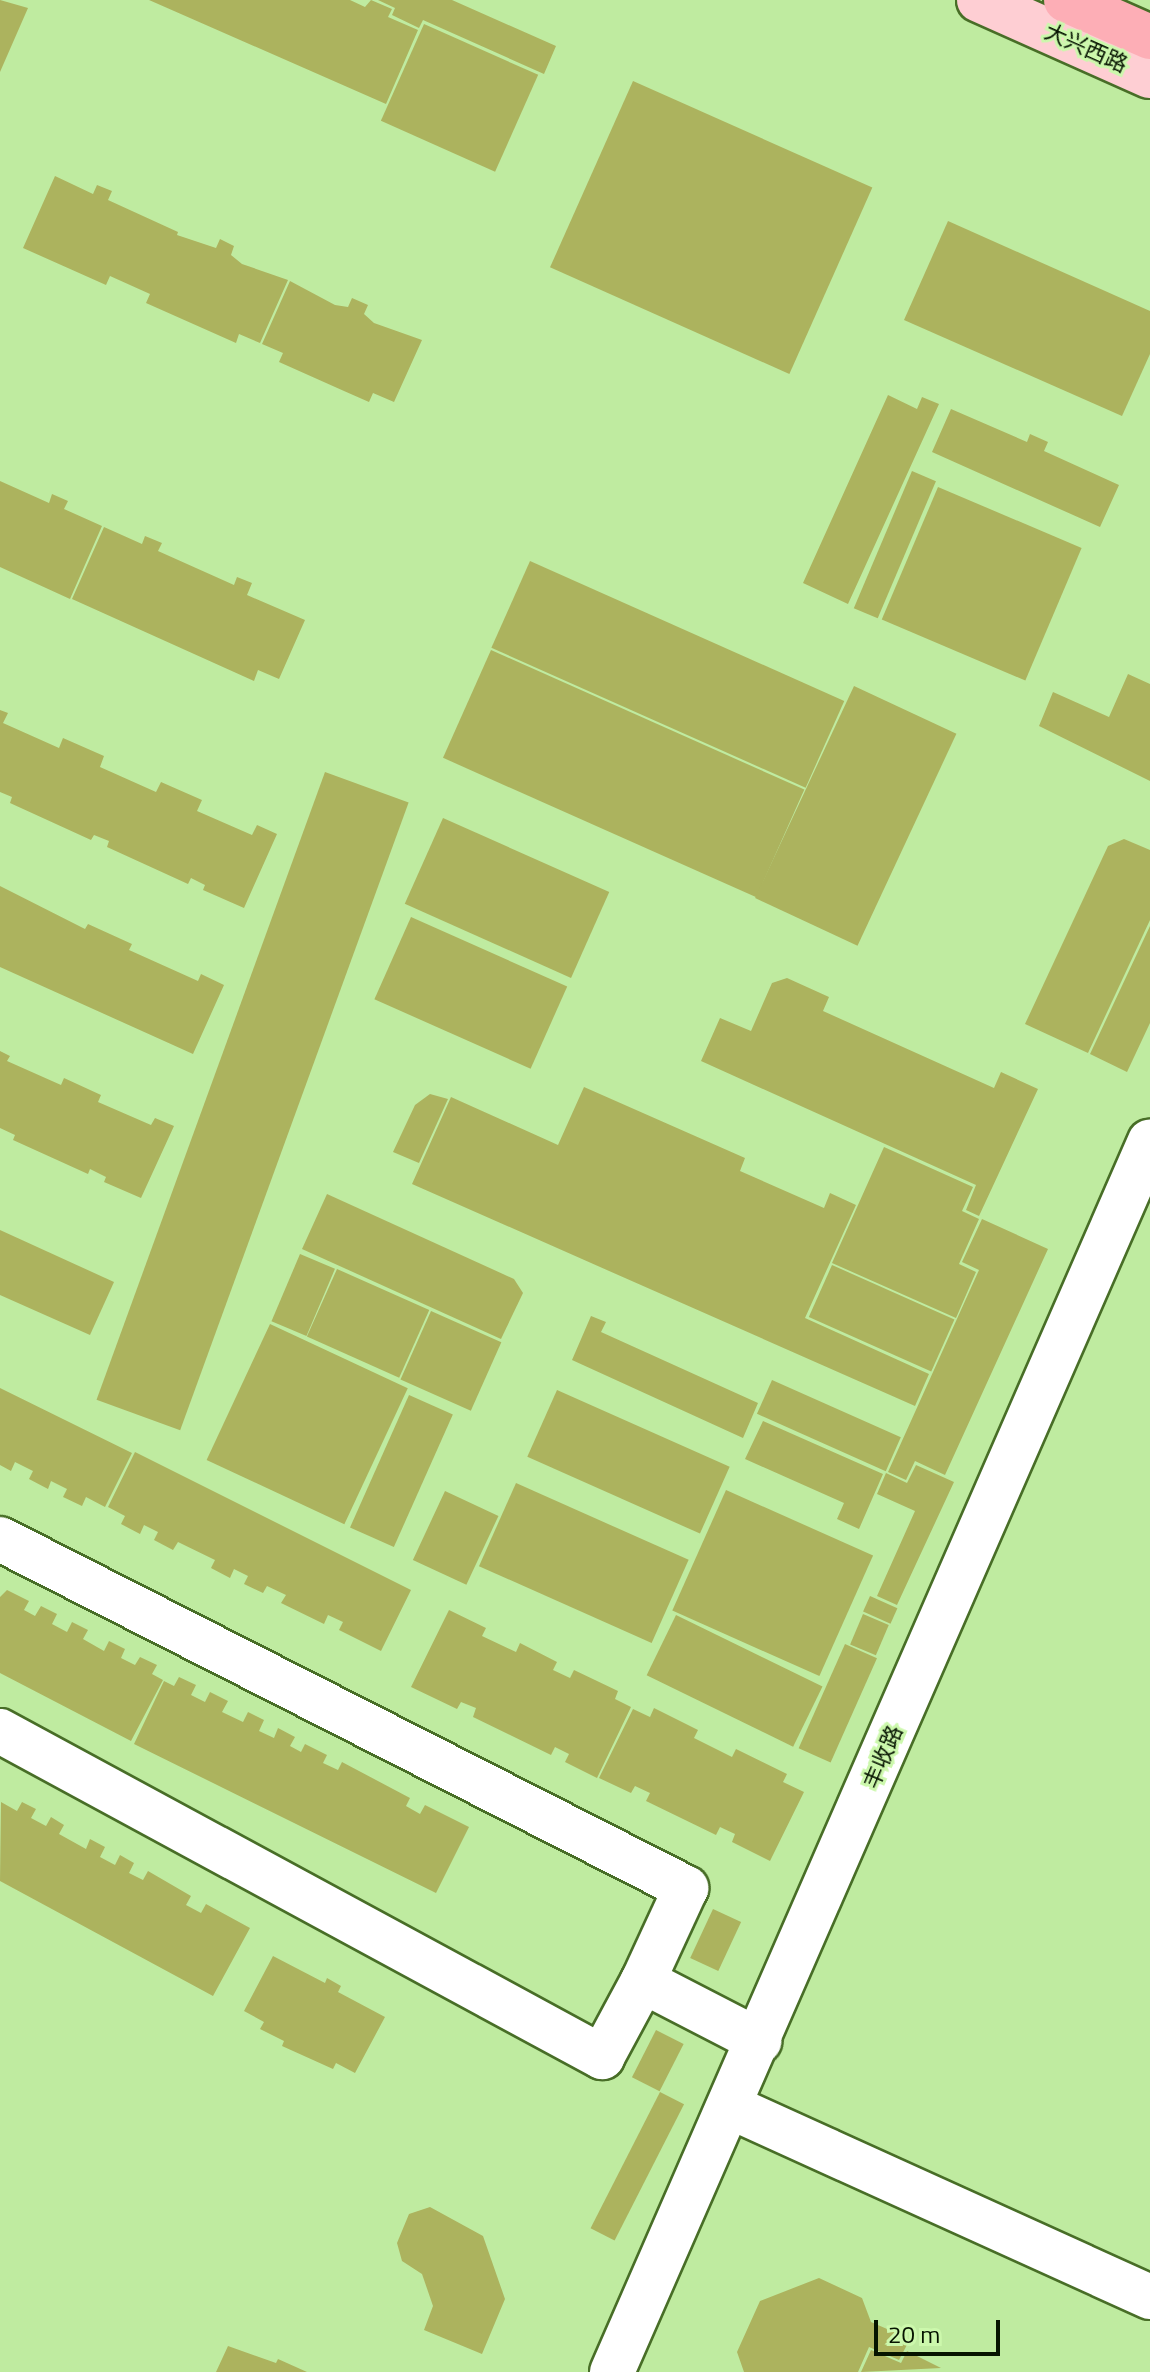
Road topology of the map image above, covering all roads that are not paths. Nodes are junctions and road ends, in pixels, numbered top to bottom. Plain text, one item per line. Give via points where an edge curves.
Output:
1 (979, 0) edge
2 (1066, 0) edge
3 (1150, 37) edge
4 (1150, 76) edge
5 (1150, 1141) edge
6 (0, 1539) edge
7 (0, 1731) edge
8 (643, 1981) junction
9 (759, 2041) junction
10 (731, 2107) junction
11 (1150, 2297) edge
12 (612, 2372) edge

1 - 4 main road, 大兴西路
2 - 3 highway
5 - 9 street, 丰收路
6 - 8 street via 686,1888
7 - 8 street via 602,2057
8 - 9 street
9 - 10 street, 丰收路
10 - 11 street
10 - 12 street, 丰收路

